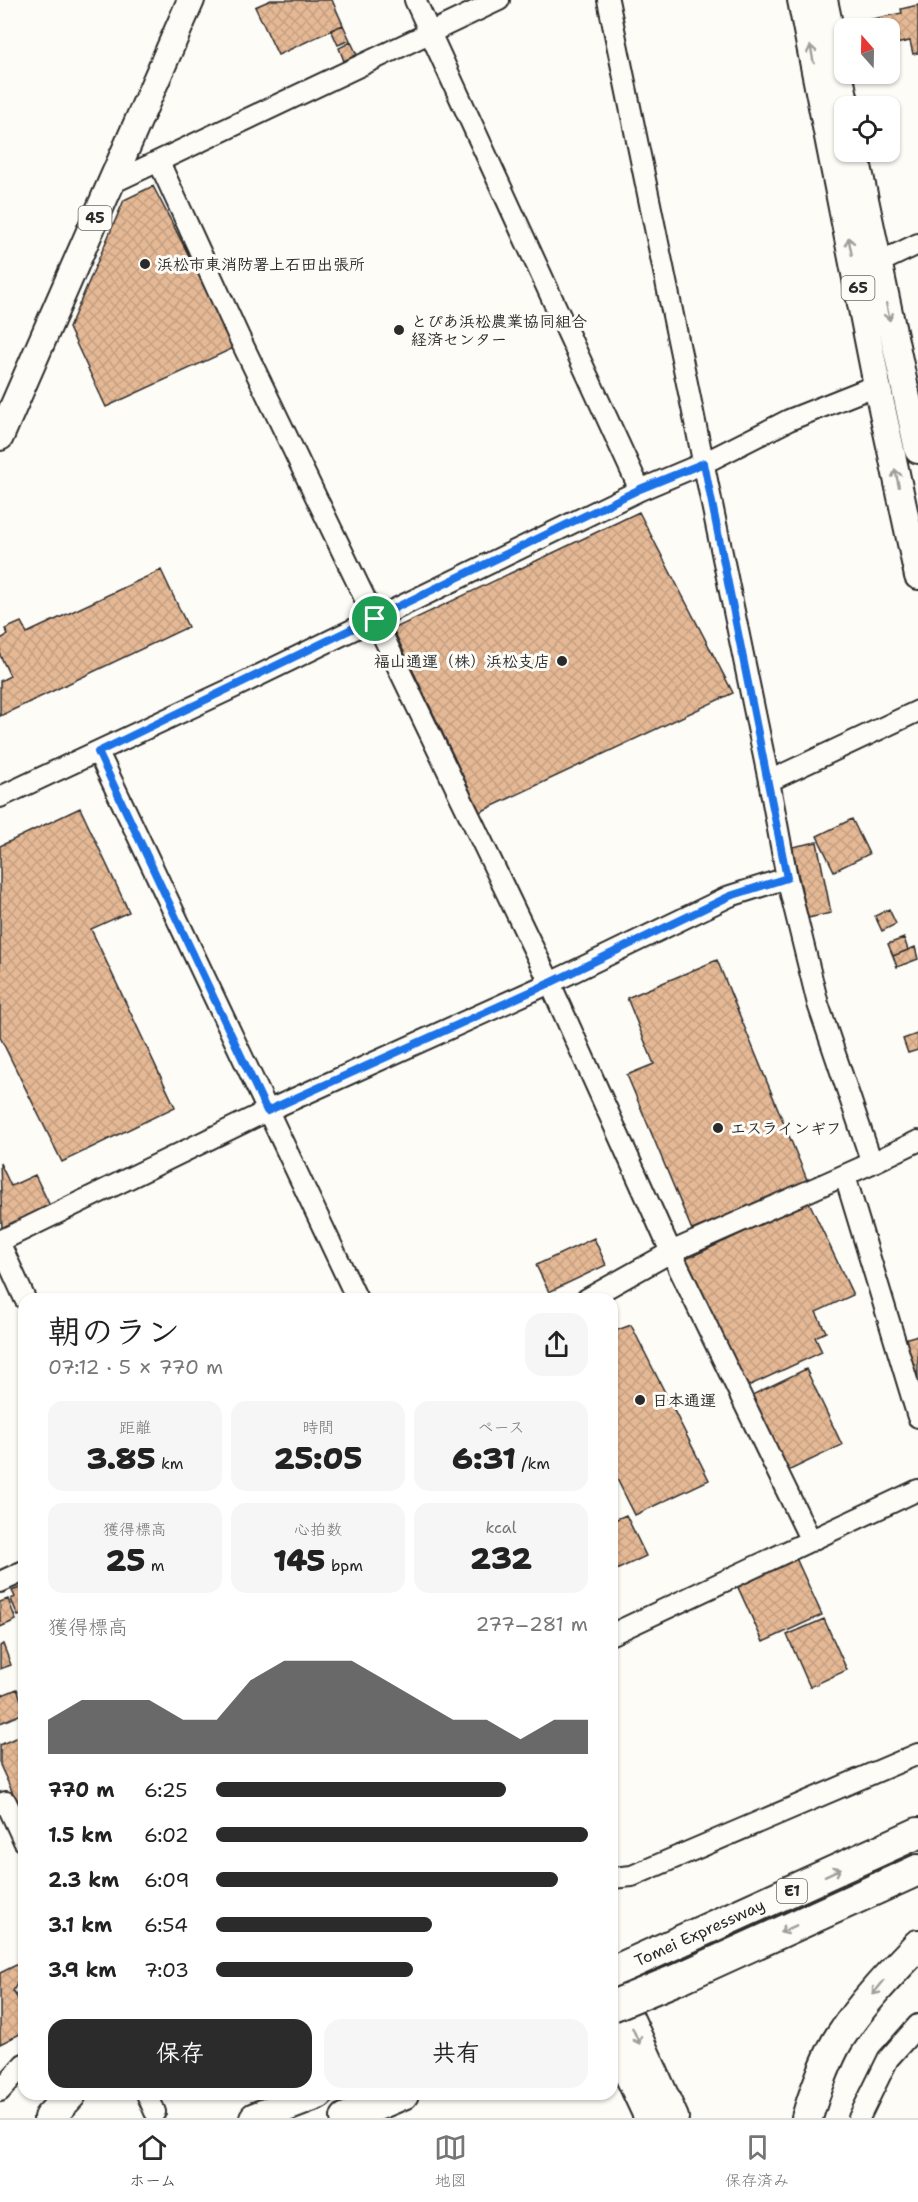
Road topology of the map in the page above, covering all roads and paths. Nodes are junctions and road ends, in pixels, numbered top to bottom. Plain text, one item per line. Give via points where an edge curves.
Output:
1 (191, 0) edge
2 (415, 0) edge
3 (499, 0) edge
4 (609, 0) edge
5 (801, 0) edge
6 (824, 0) edge
7 (430, 32) junction
8 (844, 96) edge
9 (159, 162) junction
10 (857, 162) edge
11 (110, 184) junction
12 (918, 244) edge
13 (878, 263) junction
14 (909, 366) edge
15 (877, 385) junction
16 (0, 436) edge
17 (918, 450) edge
18 (704, 463) junction
19 (640, 489) junction
20 (918, 576) edge
21 (375, 619) junction
22 (918, 711) edge
23 (98, 752) junction
24 (769, 781) junction
25 (0, 797) edge
26 (787, 878) junction
27 (550, 983) junction
28 (267, 1111) junction
29 (918, 1141) edge
30 (872, 1163) junction
31 (845, 1176) junction
32 (0, 1243) edge
33 (671, 1252) junction
34 (22, 1293) edge
35 (354, 1293) edge
36 (597, 1293) edge
37 (918, 1417) edge
38 (918, 1490) edge
39 (811, 1541) junction
40 (18, 1574) edge
41 (0, 1582) edge
42 (618, 1631) edge
43 (918, 1754) edge
44 (2, 1798) edge
45 (18, 1829) edge
46 (918, 1833) edge
47 (918, 1870) edge
48 (618, 1877) edge
49 (918, 1945) edge
50 (618, 1970) edge
51 (618, 1995) edge
52 (618, 2004) edge
53 (918, 2025) edge
54 (618, 2049) edge
55 (18, 2071) edge
56 (0, 2091) edge
57 (66, 2100) edge
58 (150, 2100) edge
59 (302, 2100) edge
60 (389, 2100) edge
61 (155, 2112) dead end
62 (49, 2118) edge
63 (255, 2118) edge
64 (346, 2118) edge
65 (650, 2118) edge
66 (673, 2118) edge
67 (807, 2118) edge
68 (859, 2118) edge

1 - 11 main road, 45
2 - 7 street
3 - 7 street
4 - 18 street
15 -> 5 main road, 65
6 - 8 main road
7 - 9 street
7 - 19 street
9 - 11 street
9 - 21 street
10 - 13 main road, 65
11 - 16 main road, 45
12 - 13 street
13 -> 14 main road, 65
14 - 17 main road, 65
15 - 18 street via 789,420
20 -> 15 main road, 65
18 - 19 street
18 - 24 street
19 - 21 street
21 - 23 street
21 - 27 street
22 - 24 street
23 - 25 street
23 - 28 street
24 - 26 street
26 - 27 street via 730,896
26 - 30 street via 818,1004
27 - 28 street
27 - 33 street
28 - 32 street
28 - 35 street
29 - 30 street
30 - 31 street
31 - 33 street
31 - 37 street
32 - 34 street
33 - 36 street
33 - 39 street
38 - 39 street
39 - 42 street
40 - 41 street
43 - 48 street via 632,1876
44 - 45 street
50 -> 46 highway, Tomei Expressway / E1
47 -> 52 highway, Tomei Expressway / E1, bridge
49 -> 67 highway via 880,1984 839,2038
51 -> 66 highway
53 - 68 street via 888,2059
54 - 65 highway
55 - 56 street
57 - 62 highway
58 - 61 street
59 - 63 highway
60 - 64 highway

